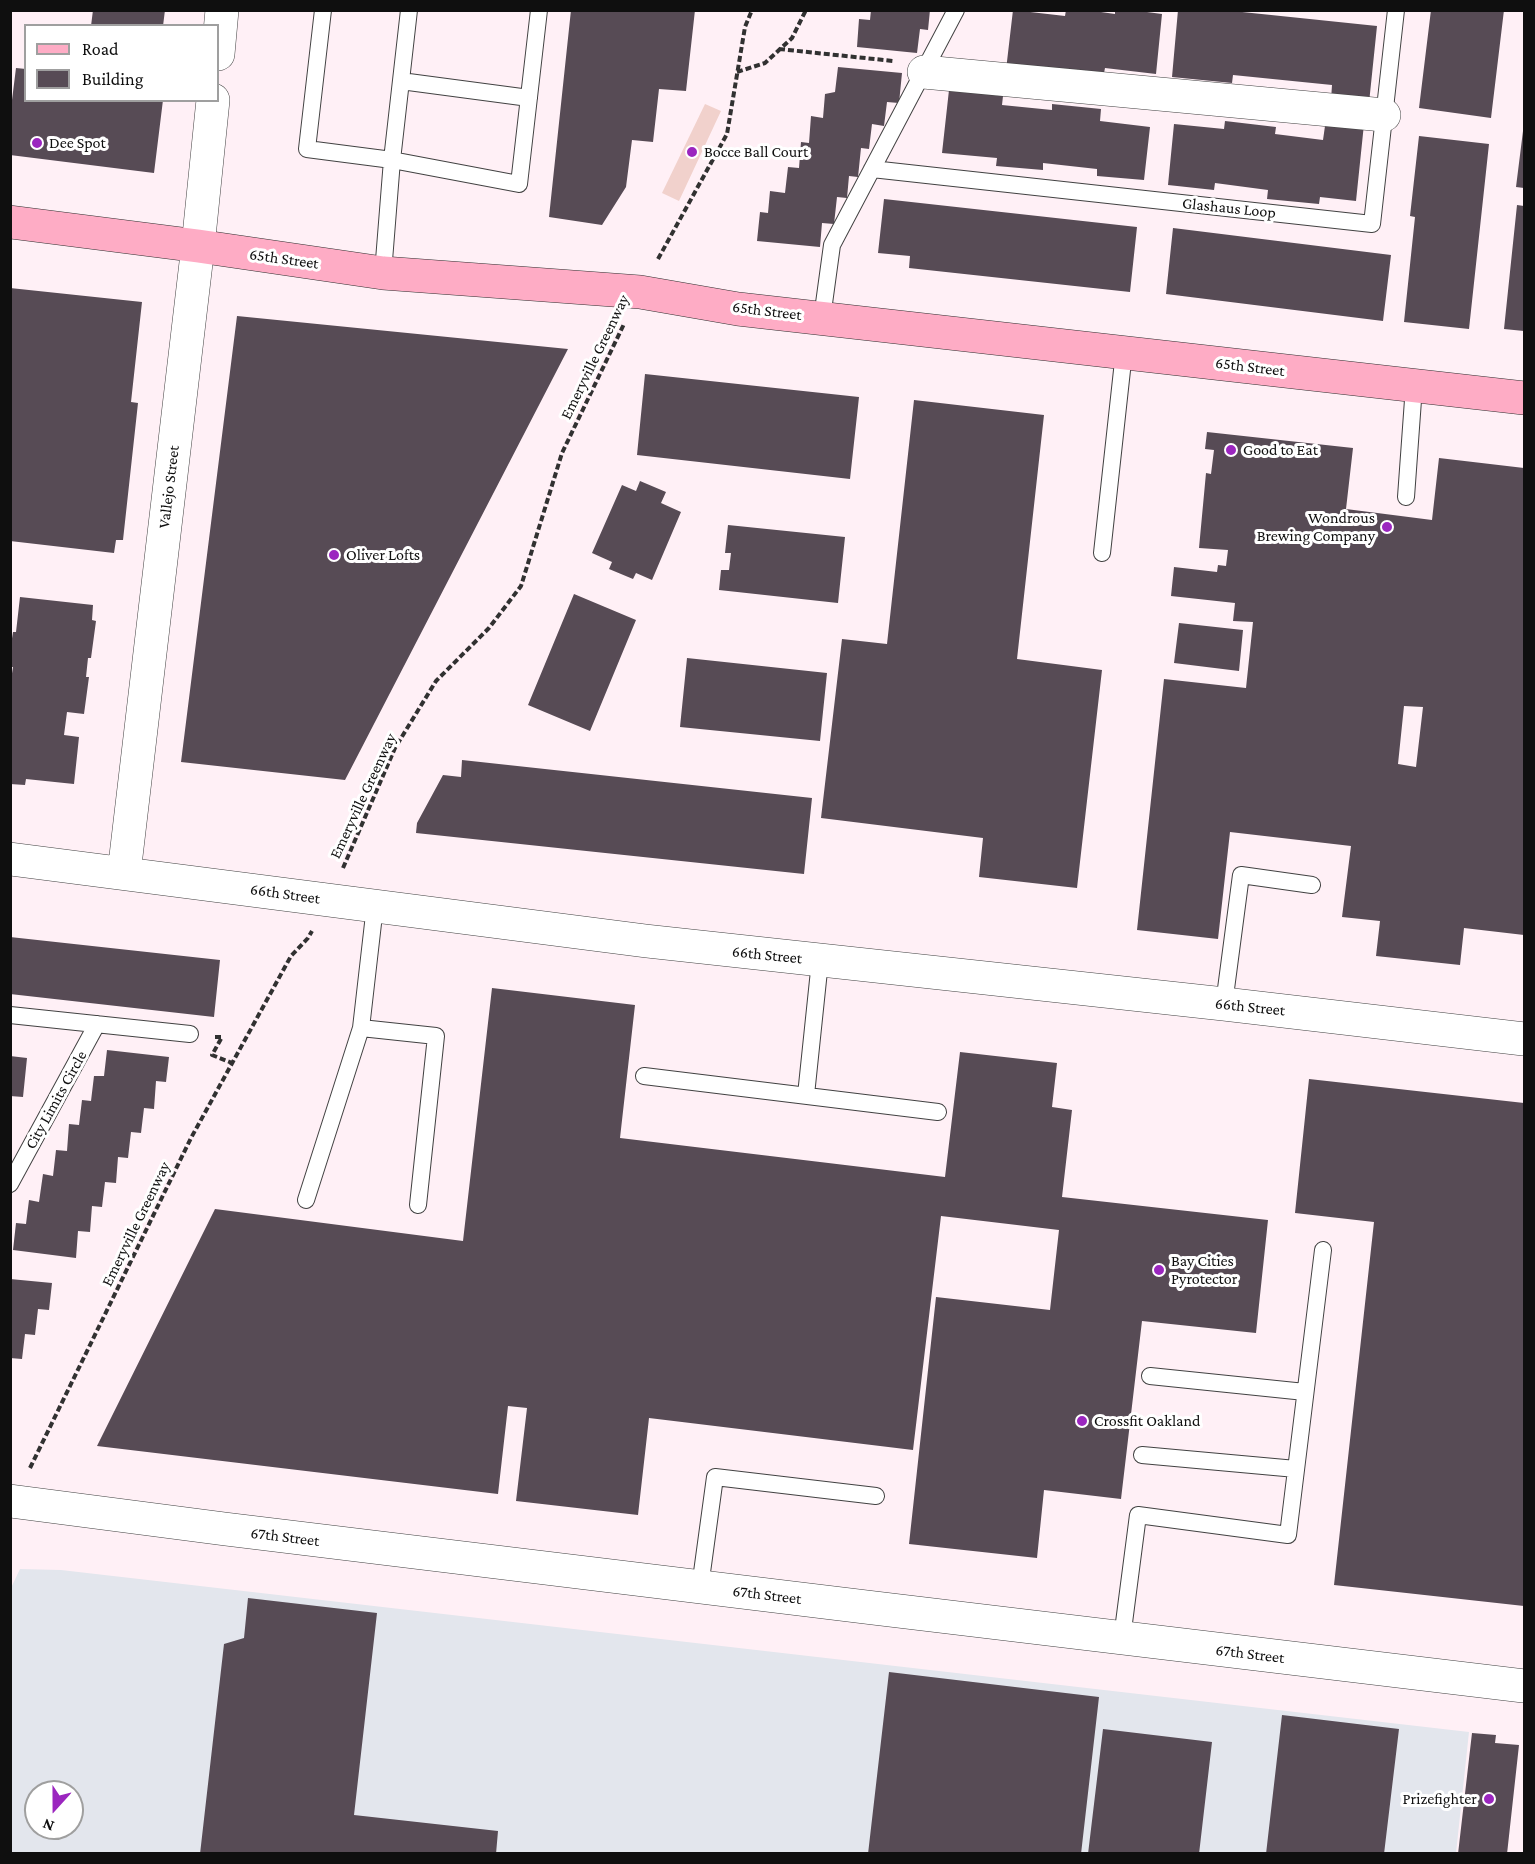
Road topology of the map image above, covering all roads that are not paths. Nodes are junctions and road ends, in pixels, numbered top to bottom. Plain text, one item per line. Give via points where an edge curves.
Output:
1 (222, 10) edge
2 (323, 10) edge
3 (409, 10) edge
4 (539, 10) edge
5 (956, 10) edge
6 (1396, 10) edge
7 (219, 43) edge
8 (924, 72) junction
9 (401, 81) junction
10 (529, 98) junction
11 (213, 102) edge
12 (1384, 115) junction
13 (392, 160) junction
14 (872, 169) junction
15 (10, 222) edge
16 (198, 246) junction
17 (383, 273) junction
18 (822, 318) junction
19 (1124, 352) junction
20 (1414, 386) junction
21 (1524, 398) edge
22 (1406, 497) dead end
23 (1102, 553) dead end
24 (10, 859) edge
25 (124, 873) junction
26 (1312, 885) dead end
27 (375, 906) junction
28 (820, 961) junction
29 (1224, 1004) junction
30 (10, 1015) edge
31 (97, 1024) junction
32 (361, 1028) junction
33 (190, 1034) dead end
34 (1524, 1039) edge
35 (644, 1076) dead end
36 (806, 1095) junction
37 (938, 1112) dead end
38 (12, 1179) edge
39 (306, 1200) dead end
40 (418, 1205) dead end
41 (1323, 1250) dead end
42 (1150, 1376) dead end
43 (1305, 1392) junction
44 (1142, 1455) dead end
45 (1296, 1469) junction
46 (876, 1496) dead end
47 (12, 1502) edge
48 (700, 1587) junction
49 (1122, 1638) junction
50 (1524, 1686) edge

1 - 7 street
2 - 13 lane via 308,149
3 - 9 lane
4 - 10 lane
5 - 8 lane
6 - 12 lane, Glashaus Loop
8 - 12 street
8 - 14 lane
9 - 10 lane
9 - 13 lane
10 - 13 lane via 519,184
11 - 16 street, Vallejo Street
12 - 14 lane, Glashaus Loop via 1372,224
13 - 17 lane
14 - 18 lane via 832,245
15 - 16 street, 65th Street
16 - 17 street, 65th Street
16 - 25 street, Vallejo Street
17 - 18 street, 65th Street via 640,292
18 - 19 street, 65th Street
19 - 20 street, 65th Street
19 - 23 lane
20 - 21 street, 65th Street
20 - 22 lane
24 - 25 street, 66th Street
25 - 27 street, 66th Street
26 - 29 lane via 1241,875
27 - 28 street, 66th Street
27 - 32 lane
28 - 29 street, 66th Street
28 - 36 lane
29 - 34 street, 66th Street
30 - 31 lane
31 - 33 lane
31 - 38 lane, City Limits Circle
32 - 39 lane
32 - 40 lane via 436,1036
35 - 36 lane
36 - 37 lane
41 - 43 lane
42 - 43 lane
43 - 45 lane
44 - 45 lane
45 - 49 lane via 1288,1535 1138,1515
46 - 48 lane via 715,1477
47 - 48 street, 67th Street
48 - 49 street, 67th Street
49 - 50 street, 67th Street

